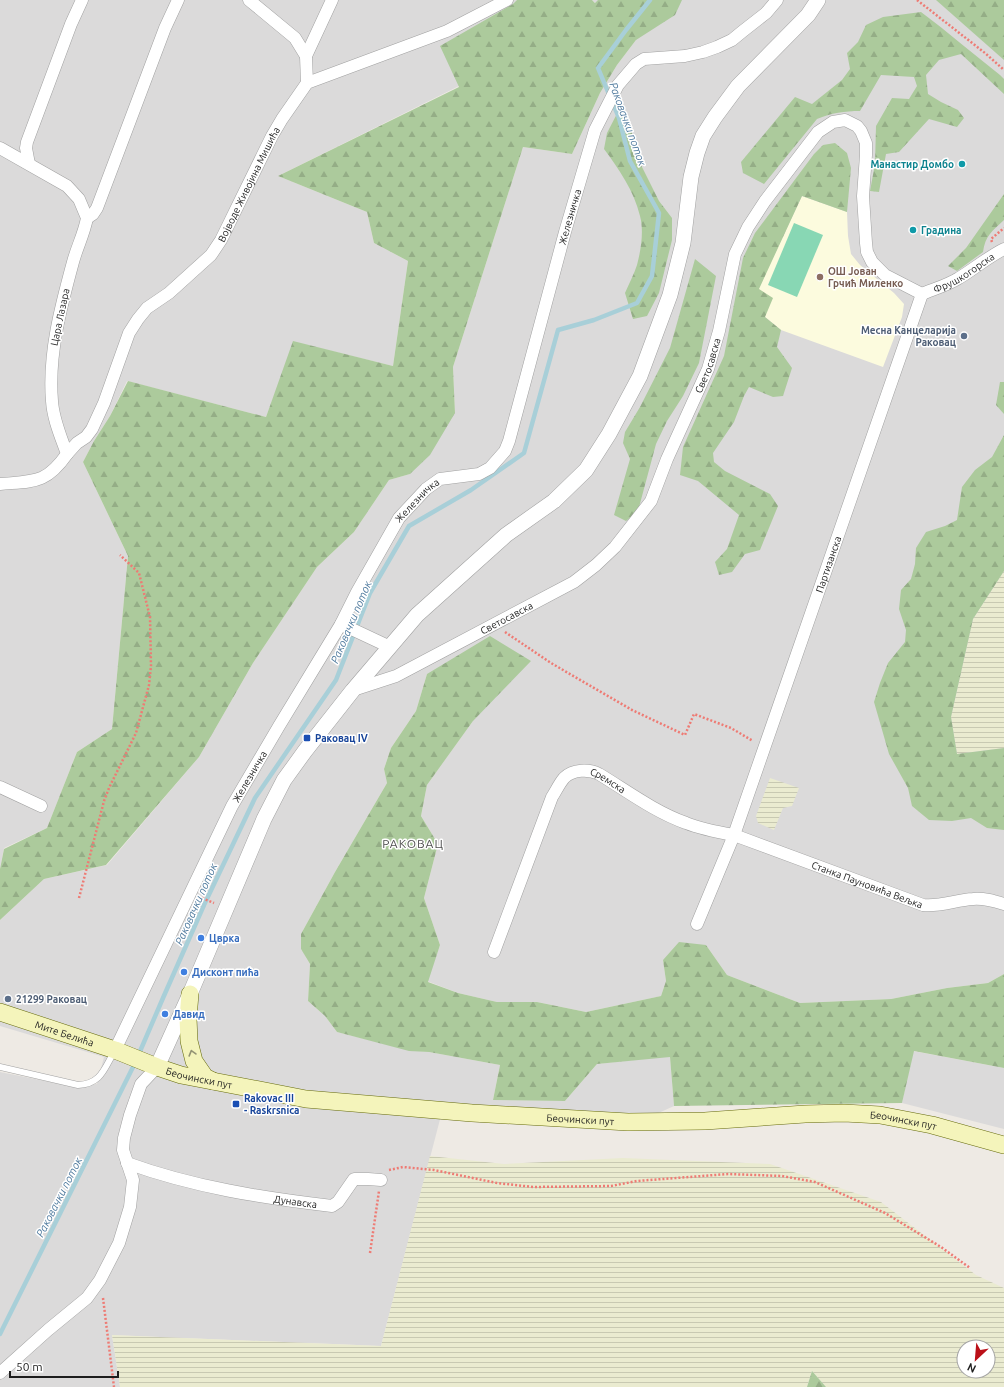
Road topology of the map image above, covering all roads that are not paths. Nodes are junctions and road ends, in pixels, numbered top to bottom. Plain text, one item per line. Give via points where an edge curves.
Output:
1 (82, 0) edge
2 (178, 0) edge
3 (249, 0) edge
4 (332, 0) edge
5 (507, 0) edge
6 (777, 0) edge
7 (818, 0) edge
8 (306, 56) junction
9 (307, 83) junction
10 (0, 148) edge
11 (29, 164) junction
12 (87, 218) junction
13 (1004, 249) edge
14 (922, 294) junction
15 (67, 454) junction
16 (0, 484) edge
17 (341, 624) junction
18 (390, 647) junction
19 (353, 690) junction
20 (0, 787) edge
21 (41, 806) dead end
22 (734, 835) junction
23 (1004, 904) edge
24 (698, 924) dead end
25 (494, 952) dead end
26 (190, 994) junction
27 (0, 1012) edge
28 (121, 1053) junction
29 (151, 1065) junction
30 (0, 1067) edge
31 (215, 1082) junction
32 (1004, 1145) edge
33 (127, 1163) junction
34 (381, 1180) road end
35 (0, 1373) edge

1 - 11 street via 27,142
2 - 12 street, Цара Лазара via 96,208
3 - 8 street via 295,38
4 - 8 street
5 - 9 street via 446,31
6 - 17 street, Железничка via 766,13 732,40 718,47 686,56 644,59 636,64 618,85 595,130 505,451 490,468 479,474 440,479 426,489 400,518
7 - 18 street via 808,15 738,86 703,136 691,177 683,243 670,295 640,376 609,434 586,470 554,501 506,535 458,576 417,614
8 - 9 street
9 - 15 street, Војводе Живојина Мишића via 275,130 227,229 211,255 169,293 147,308 138,319 92,429
10 - 11 street
11 - 12 street via 67,186 79,199
12 - 15 street, Цара Лазара via 73,260 54,346 52,401
13 - 14 street, Фрушкогорска via 958,279
14 - 19 street, Светосавска via 885,275 872,262 867,252 863,196 866,142 857,126 845,120 833,122 818,132 748,227 736,254 708,369 650,501 615,548 574,582 396,676
14 - 22 street, Партизанска
15 - 16 street via 44,478
17 - 18 street
17 - 28 street, Железничка via 232,806
18 - 19 street
19 - 26 street via 284,780 264,820
20 - 21 street
22 - 23 street, Станка Пауновића Вељка via 923,905 936,906 974,899 989,899
22 - 24 street
22 - 25 street, Сремска via 685,823 593,771 574,772 565,778 552,797
26 - 29 street
31 -> 26 main road via 205,1077 194,1062 189,1041
27 - 28 main road, Мите Белића
28 - 29 main road, Мите Белића
28 - 30 lane via 96,1080 84,1084 72,1084
29 - 31 main road, Беочински пут
29 - 33 street via 141,1084 124,1138 123,1150
31 - 32 main road, Беочински пут via 306,1099 472,1113 628,1122 705,1121 806,1114 880,1115 932,1125
33 - 34 street, Дунавска via 210,1187 332,1206 338,1202 354,1179
33 - 35 street via 133,1180 130,1206 119,1243 100,1280 87,1298

